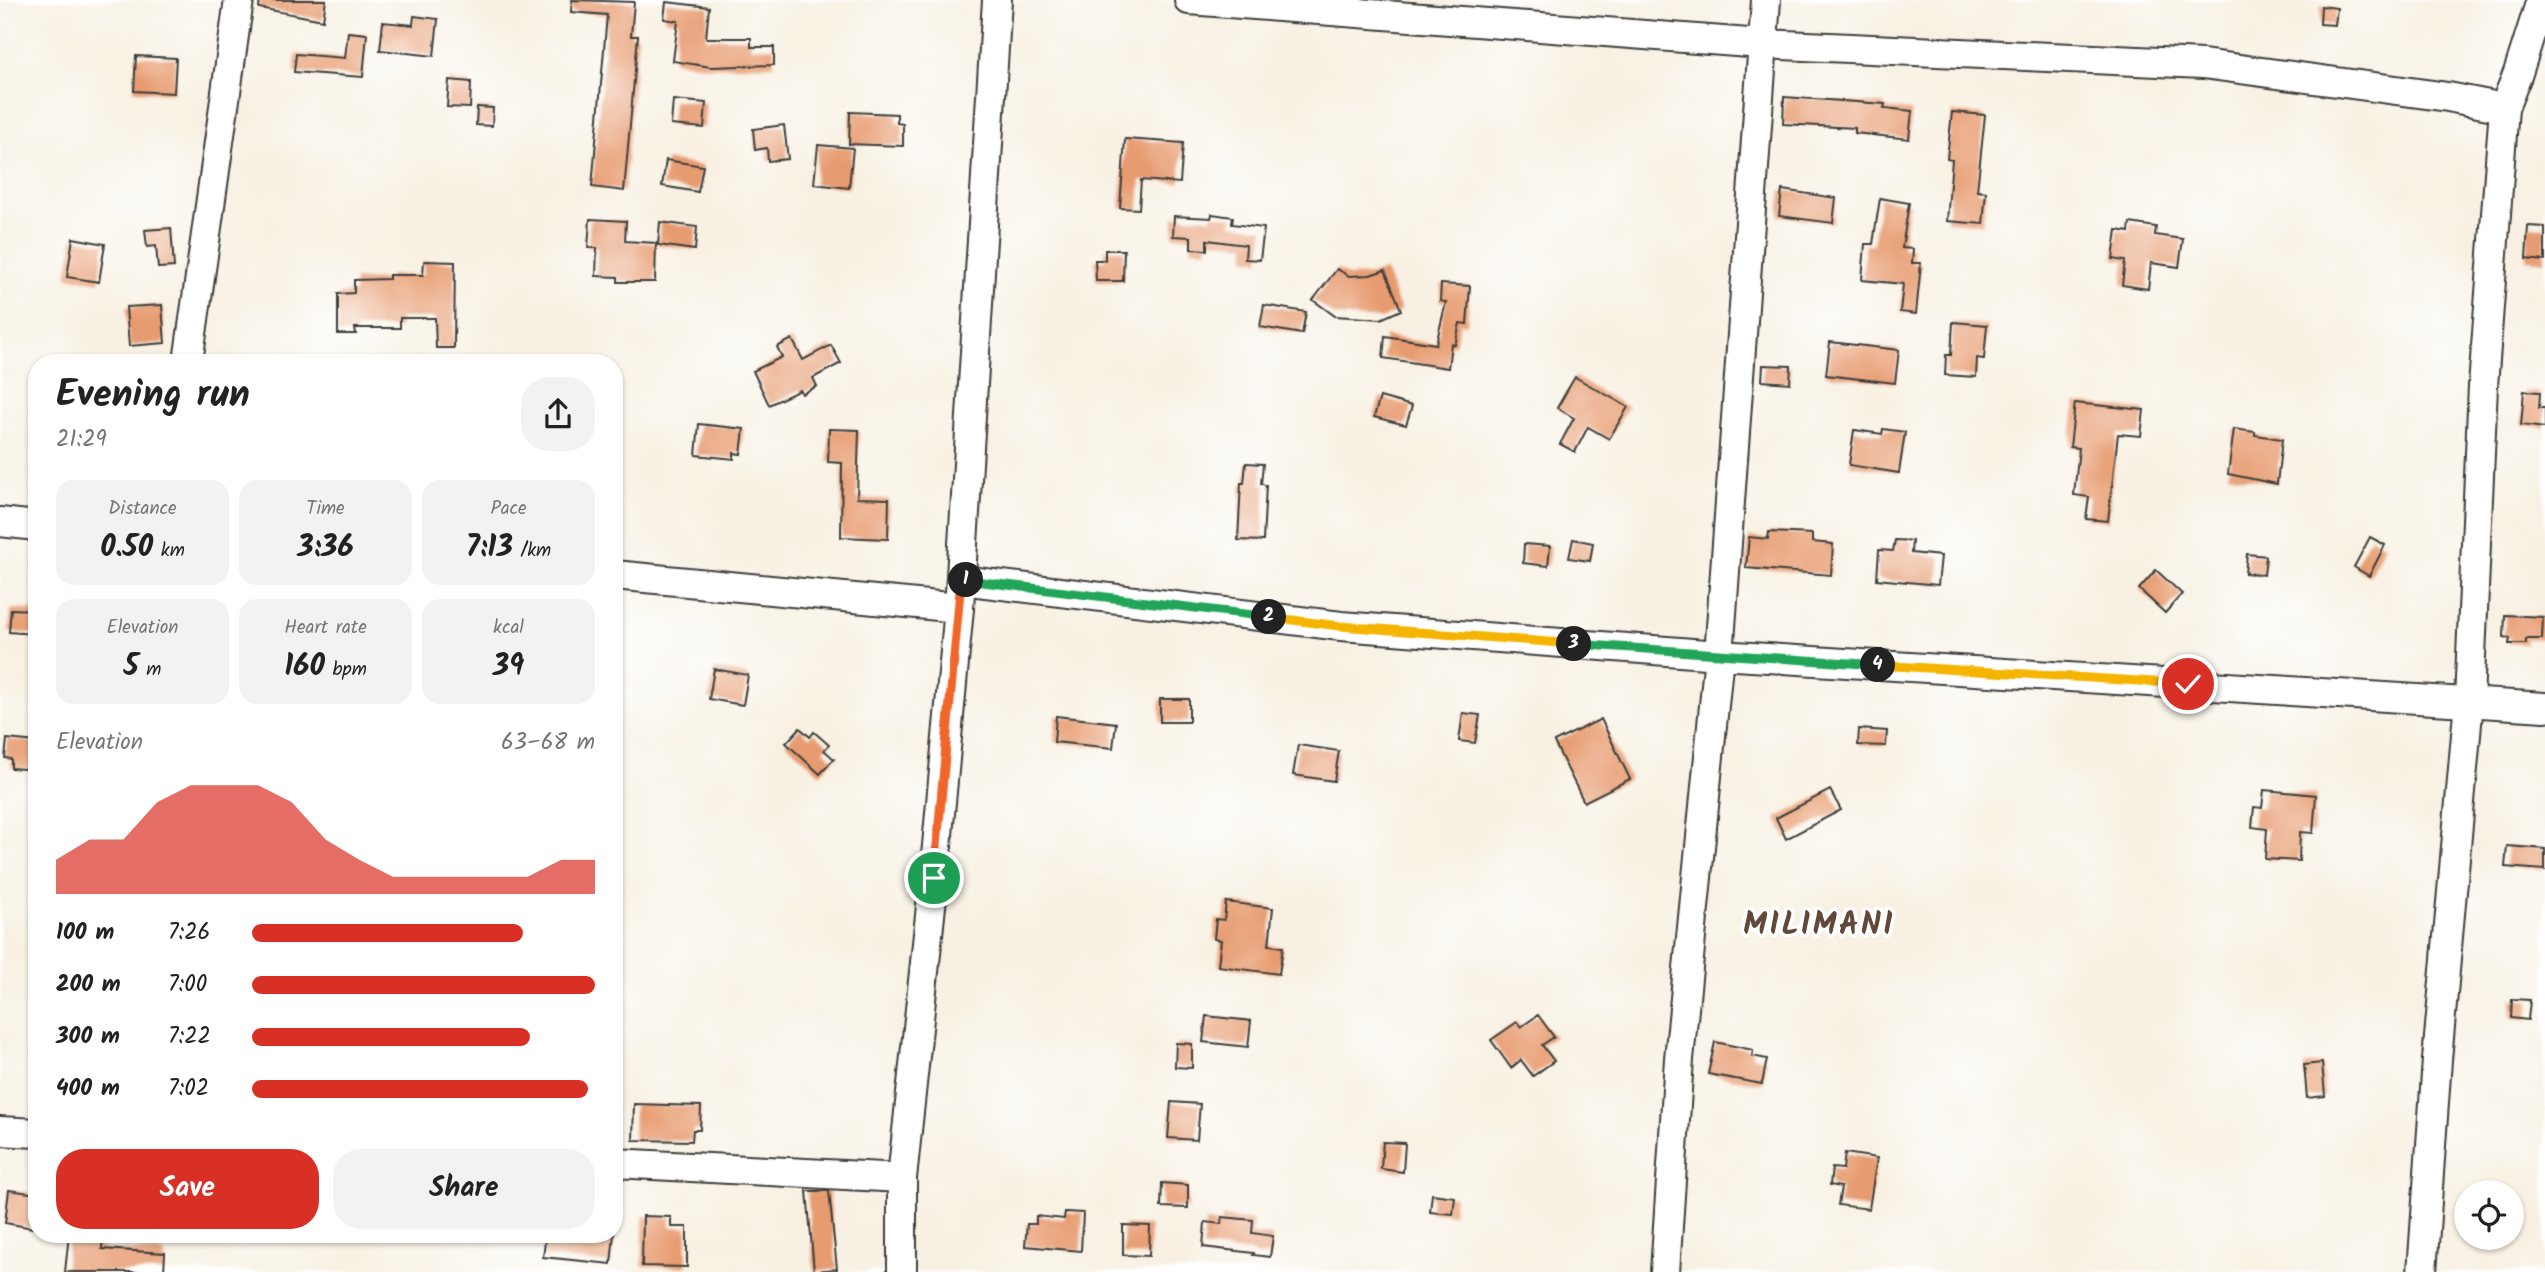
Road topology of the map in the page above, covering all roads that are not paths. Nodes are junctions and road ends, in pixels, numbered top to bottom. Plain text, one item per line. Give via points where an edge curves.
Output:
1 (239, 0) edge
2 (997, 0) edge
3 (1189, 0) edge
4 (1766, 0) edge
5 (2541, 0) edge
6 (1762, 44) junction
7 (2504, 108) junction
8 (189, 354) edge
9 (0, 522) edge
10 (28, 525) edge
11 (623, 576) edge
12 (961, 580) junction
13 (959, 608) junction
14 (1719, 655) junction
15 (2469, 701) junction
16 (2545, 707) edge
17 (0, 1131) edge
18 (28, 1133) edge
19 (623, 1163) edge
20 (902, 1178) junction
21 (902, 1272) edge
22 (1665, 1272) edge
23 (2422, 1272) edge

1 - 8 street
2 - 12 street
3 - 6 street
4 - 6 street
5 - 7 street
6 - 7 street via 2203,64
6 - 14 street
7 - 15 street via 2483,386
9 - 10 street
11 - 13 street
12 - 13 street
12 - 14 street via 1340,626
13 - 20 street
14 - 15 street
14 - 22 street via 1679,1059
15 - 16 street
15 - 23 street
17 - 18 street
19 - 20 street
20 - 21 street

